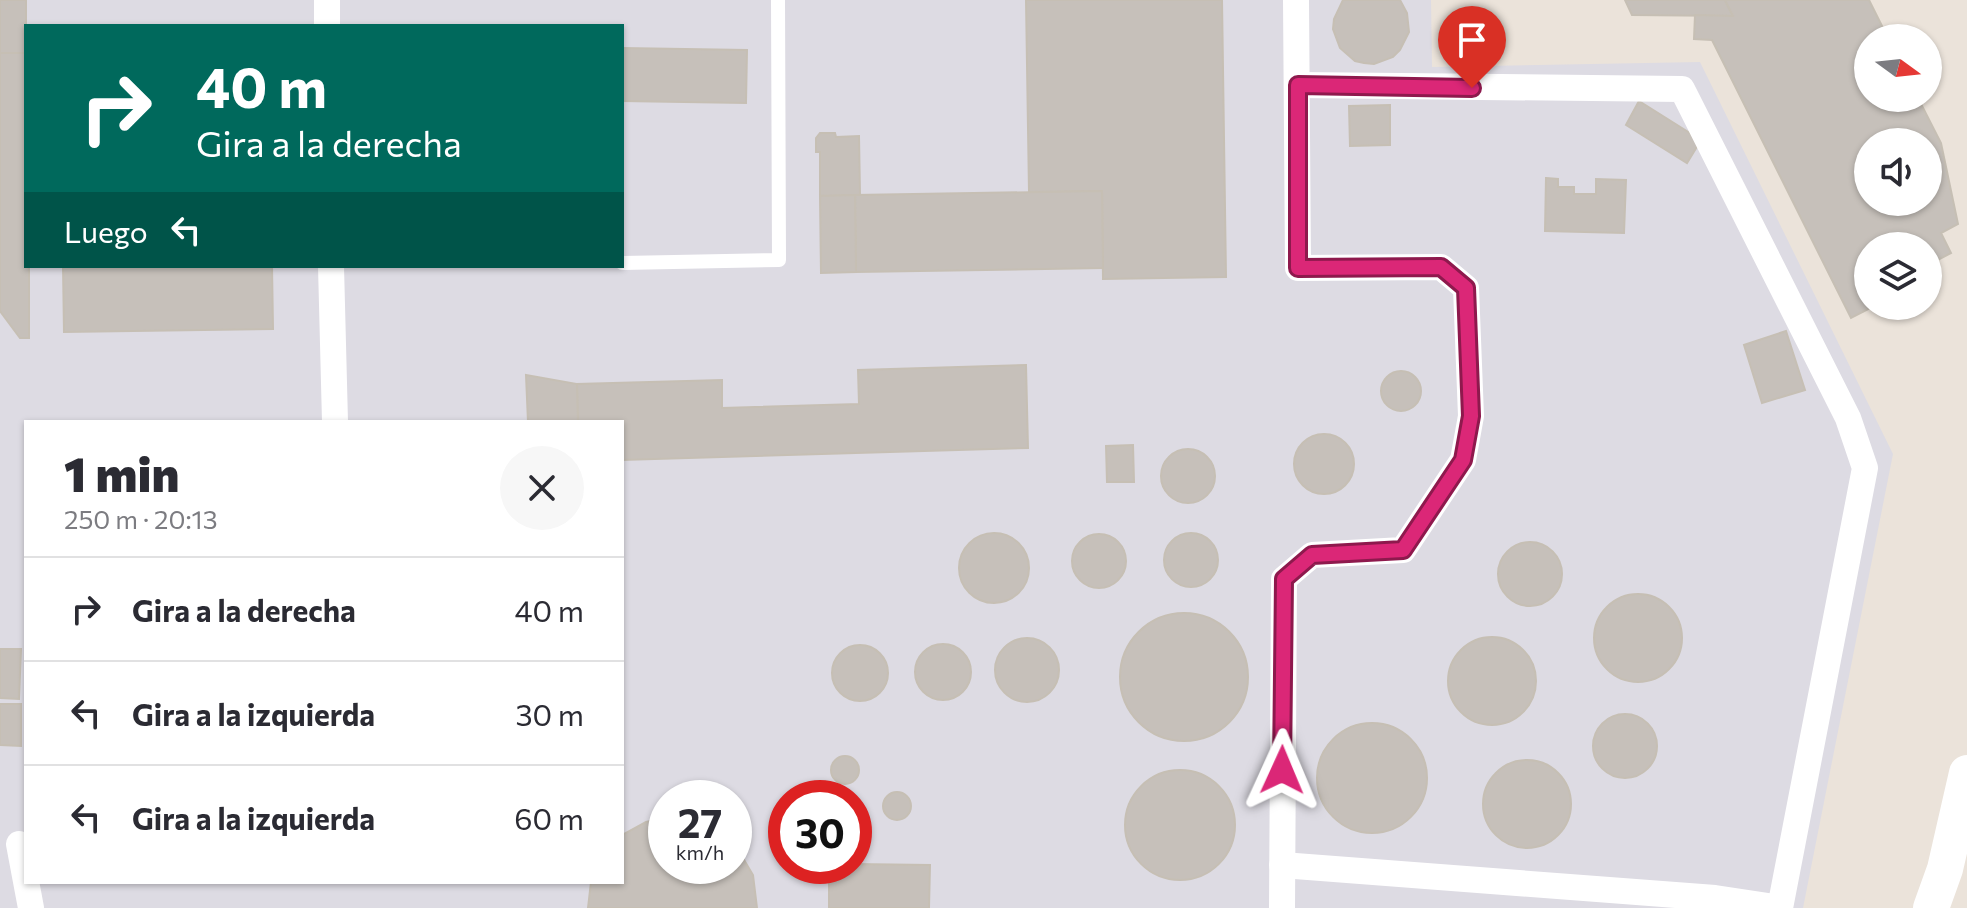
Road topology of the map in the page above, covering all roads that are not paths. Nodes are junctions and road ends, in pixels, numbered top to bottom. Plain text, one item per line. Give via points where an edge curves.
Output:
1 (327, 0) edge
2 (778, 0) edge
3 (1296, 0) edge
4 (327, 24) edge
5 (1298, 85) junction
6 (624, 263) edge
7 (331, 268) edge
8 (335, 420) edge
9 (1967, 773) edge
10 (15, 844) edge
11 (1282, 865) junction
12 (24, 880) edge
13 (25, 884) edge
14 (31, 908) edge
15 (1282, 908) edge
16 (1780, 908) edge
17 (1931, 908) edge

1 - 4 street
2 - 6 lane via 779,260
3 - 5 street
5 - 11 street via 1298,268 1441,267 1466,288 1471,416 1463,460 1403,550 1312,555 1284,579
5 - 16 street via 1682,89 1848,418 1865,468
7 - 8 street
9 - 17 street
10 - 12 street
11 - 15 street
11 - 16 street via 1700,896
13 - 14 street

